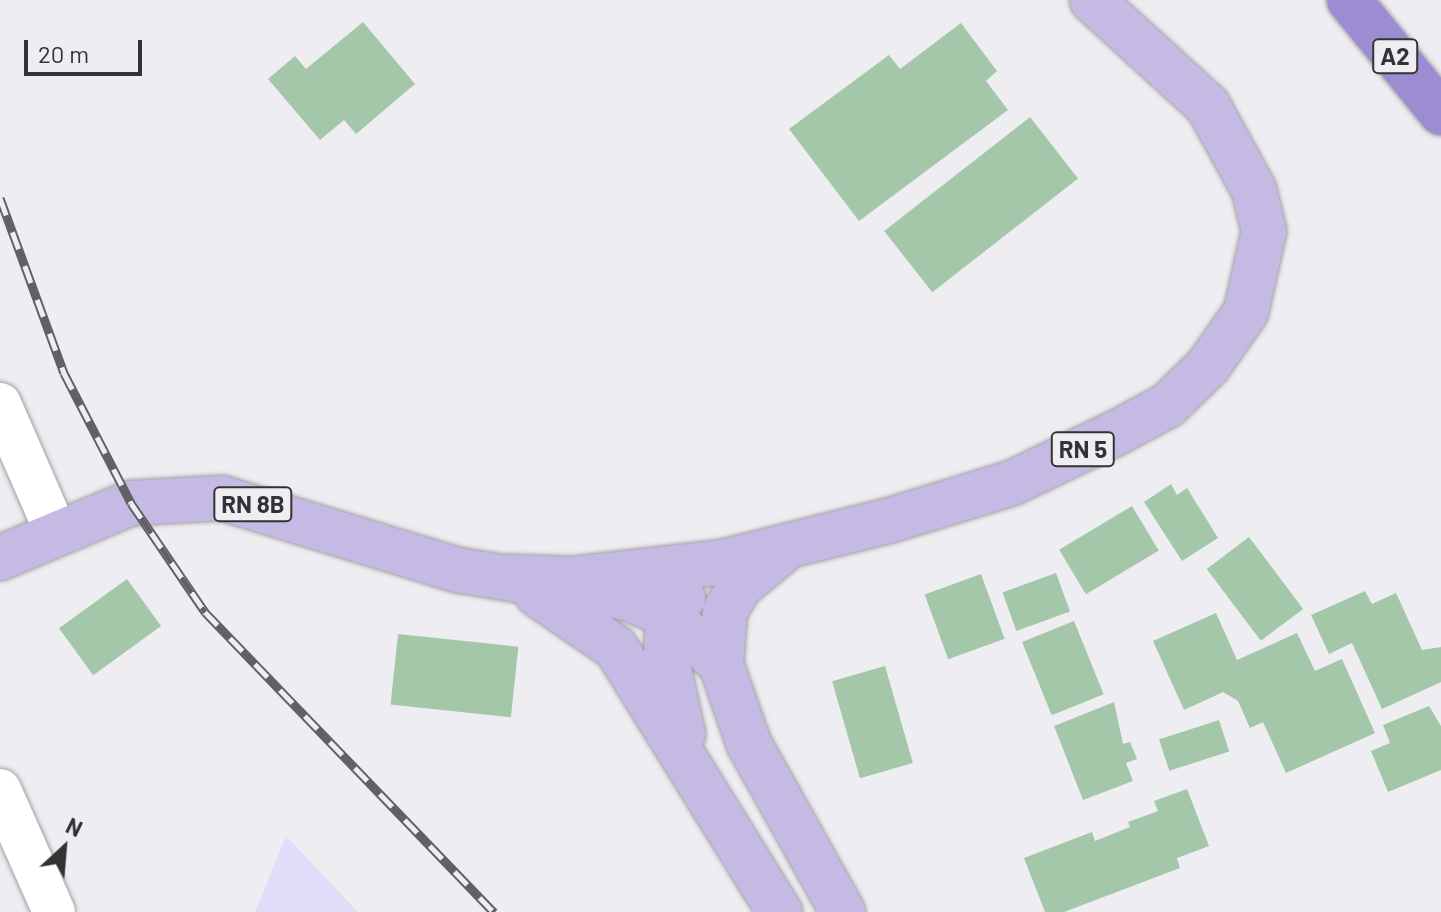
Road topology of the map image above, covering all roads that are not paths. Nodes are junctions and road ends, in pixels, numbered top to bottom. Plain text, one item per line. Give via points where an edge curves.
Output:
1 (1092, 0) edge
2 (1349, 0) edge
3 (1441, 113) edge
4 (0, 404) edge
5 (56, 532) junction
6 (783, 550) junction
7 (0, 558) edge
8 (723, 562) junction
9 (507, 577) junction
10 (668, 615) junction
11 (721, 664) junction
12 (698, 781) junction
13 (0, 790) edge
14 (54, 912) edge
15 (780, 912) edge
16 (843, 912) edge

1 - 6 main road, RN 5 via 1170,66 1239,152 1264,231 1246,312 1168,405 1116,433 1012,483
2 - 3 highway, A2
4 - 5 main road
5 - 7 main road, RN 8B
5 - 9 main road, RN 8B via 131,503 222,498
6 - 8 main road, RN 5
6 - 11 main road, RN 5 via 739,587 725,611
8 - 9 main road, RN 5 via 572,579
8 - 10 main road
9 - 10 main road via 627,598
9 - 12 main road via 594,626 616,648
10 - 11 main road
10 - 12 main road via 666,656
11 - 16 main road, RN 5 via 749,744
12 - 15 main road
13 - 14 main road

